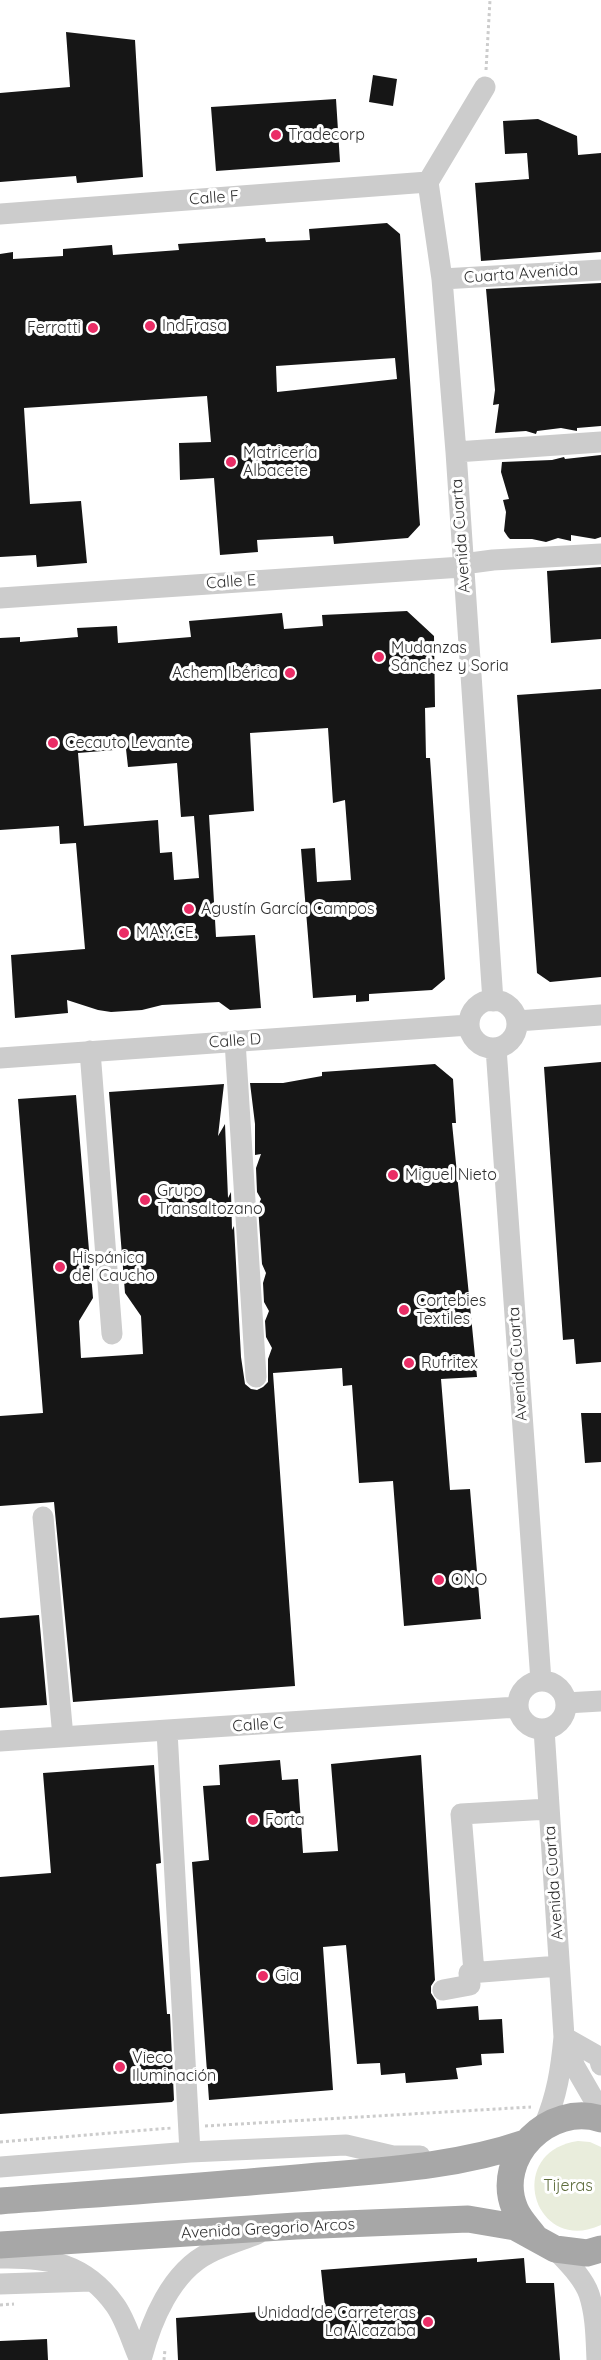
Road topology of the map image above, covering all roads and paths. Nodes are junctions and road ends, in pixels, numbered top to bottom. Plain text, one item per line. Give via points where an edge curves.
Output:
1 (490, 0) edge
2 (485, 87) joint
3 (428, 182) junction
4 (0, 214) edge
5 (601, 270) edge
6 (442, 279) junction
7 (601, 442) edge
8 (456, 452) junction
9 (601, 554) edge
10 (462, 565) junction
11 (0, 598) edge
12 (493, 1000) junction
13 (601, 1015) edge
14 (517, 1022) junction
15 (470, 1025) junction
16 (235, 1041) junction
17 (496, 1048) junction
18 (90, 1051) junction
19 (0, 1058) edge
20 (112, 1334) dead end
21 (256, 1377) dead end
22 (43, 1517) dead end
23 (541, 1681) junction
24 (601, 1701) edge
25 (566, 1703) junction
26 (517, 1707) junction
27 (544, 1729) junction
28 (167, 1731) junction
29 (63, 1737) junction
30 (0, 1742) edge
31 (549, 1809) junction
32 (559, 1966) junction
33 (474, 1972) junction
34 (443, 1990) dead end
35 (564, 2037) junction
36 (601, 2065) edge
37 (534, 2097) dead end
38 (601, 2112) edge
39 (601, 2119) edge
40 (188, 2127) junction
41 (534, 2134) junction
42 (0, 2142) edge
43 (190, 2152) junction
44 (478, 2157) junction
45 (0, 2167) edge
46 (0, 2201) edge
47 (274, 2228) junction
48 (545, 2242) junction
49 (0, 2245) edge
50 (601, 2249) edge
51 (0, 2258) edge
52 (91, 2281) junction
53 (0, 2284) edge
54 (601, 2285) edge
55 (24, 2303) dead end
56 (0, 2305) edge
57 (594, 2315) junction
58 (166, 2339) dead end
59 (140, 2360) edge
60 (164, 2360) edge
61 (597, 2360) edge

1 - 2 path
2 - 3 street
3 - 4 street, Calle F
3 - 6 street, Avenida Cuarta
5 - 6 street, Cuarta Avenida
6 - 8 street, Avenida Cuarta
7 - 8 street
8 - 10 street, Avenida Cuarta
9 - 10 street, Calle E
10 - 11 street, Calle E
10 - 12 street, Avenida Cuarta
12 - 14 street via 508,1005
12 - 15 street via 475,1008
13 - 14 street
14 - 17 street via 513,1038
15 - 16 street, Calle D
15 - 17 street via 475,1040
16 - 18 street, Calle D
16 - 21 street
17 - 23 street, Avenida Cuarta
18 - 19 street, Calle D
18 - 20 street
22 - 29 street
23 - 25 street via 561,1690
23 - 26 street via 525,1687 518,1696
24 - 25 street
25 - 27 street via 561,1720
26 - 27 street via 530,1727
26 - 28 street, Calle C
27 - 31 street, Avenida Cuarta
28 - 29 street, Calle C
28 - 40 street
29 - 30 street, Calle C
31 - 32 street, Avenida Cuarta
31 - 33 street via 460,1814
32 - 33 street
32 - 35 street, Avenida Cuarta
33 - 34 street via 469,1973 470,1985
35 - 36 street via 599,2057
35 - 38 street via 579,2075
35 - 41 street via 555,2102
37 - 40 path via 532,2107
39 - 41 main road via 572,2115
40 - 42 path
40 - 43 street
41 - 44 main road
41 - 48 main road via 514,2164 511,2186 515,2209
43 - 44 street via 346,2145 393,2156
43 - 45 street
44 - 46 main road via 297,2178
47 - 48 main road, Avenida Gregorio Arcos via 468,2219 515,2227
47 - 49 main road, Avenida Gregorio Arcos
47 - 59 street via 208,2253 186,2271 165,2298
48 - 50 main road, Avenida Gregorio Arcos via 587,2253
48 - 57 street via 589,2292
51 - 52 street via 34,2257 61,2263
52 - 53 street
52 - 59 street via 116,2305
54 - 57 street
55 - 56 path
57 - 61 street
58 - 60 path

